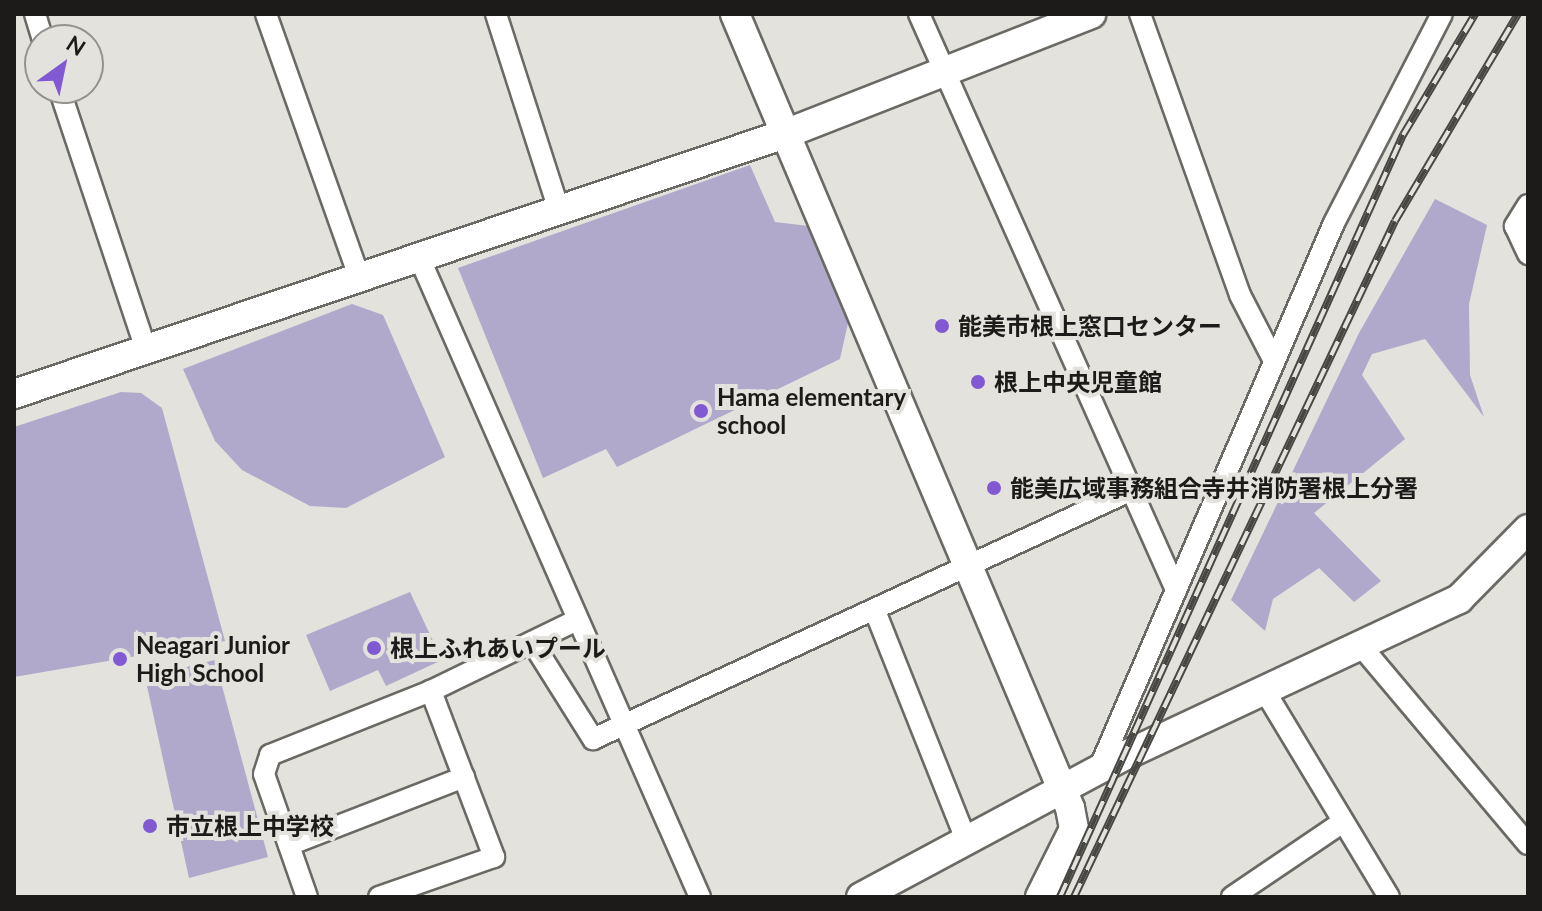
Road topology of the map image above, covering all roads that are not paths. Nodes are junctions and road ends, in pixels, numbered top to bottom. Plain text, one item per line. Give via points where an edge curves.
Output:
1 (266, 14) edge
2 (496, 14) edge
3 (735, 14) edge
4 (919, 14) edge
5 (1091, 14) edge
6 (1140, 14) edge
7 (1442, 14) edge
8 (944, 74) junction
9 (64, 104) edge
10 (785, 134) junction
11 (1528, 205) edge
12 (559, 210) junction
13 (1528, 254) edge
14 (419, 257) junction
15 (359, 277) junction
16 (146, 349) junction
17 (1274, 361) junction
18 (14, 394) edge
19 (1132, 490) junction
20 (1527, 534) edge
21 (969, 565) junction
22 (1176, 590) junction
23 (875, 611) junction
24 (577, 620) junction
25 (532, 642) junction
26 (1361, 646) junction
27 (431, 691) junction
28 (1266, 693) junction
29 (624, 724) junction
30 (1099, 769) junction
31 (464, 777) junction
32 (1061, 788) junction
33 (1340, 824) junction
34 (966, 840) junction
35 (1528, 844) edge
36 (289, 845) junction
37 (307, 897) edge
38 (379, 897) edge
39 (700, 897) edge
40 (861, 897) edge
41 (1040, 897) edge
42 (1232, 897) edge
43 (1389, 897) edge

1 - 15 street
2 - 12 street
3 - 10 street
4 - 8 street
5 - 8 street
6 - 17 street via 1240,295
7 - 17 street via 1381,124
8 - 10 street
8 - 19 street
9 - 16 street
10 - 12 street
10 - 21 street
11 - 13 street via 1515,226
12 - 14 street
14 - 15 street
14 - 24 street
15 - 16 street
16 - 18 street
17 - 22 street
19 - 21 street
19 - 22 street
20 - 26 street via 1459,599
21 - 23 street
21 - 32 street
22 - 30 street
23 - 29 street
23 - 34 street
24 - 25 street
24 - 29 street
25 - 27 street
25 - 29 street via 593,739
26 - 28 street
26 - 35 street
27 - 31 street
27 - 36 street via 270,755 264,774
28 - 30 street
28 - 33 street
29 - 39 street
30 - 32 street
31 - 36 street
31 - 38 street via 494,857
32 - 34 street
32 - 41 street via 1074,829
33 - 42 street
33 - 43 street
34 - 40 street
36 - 37 street

